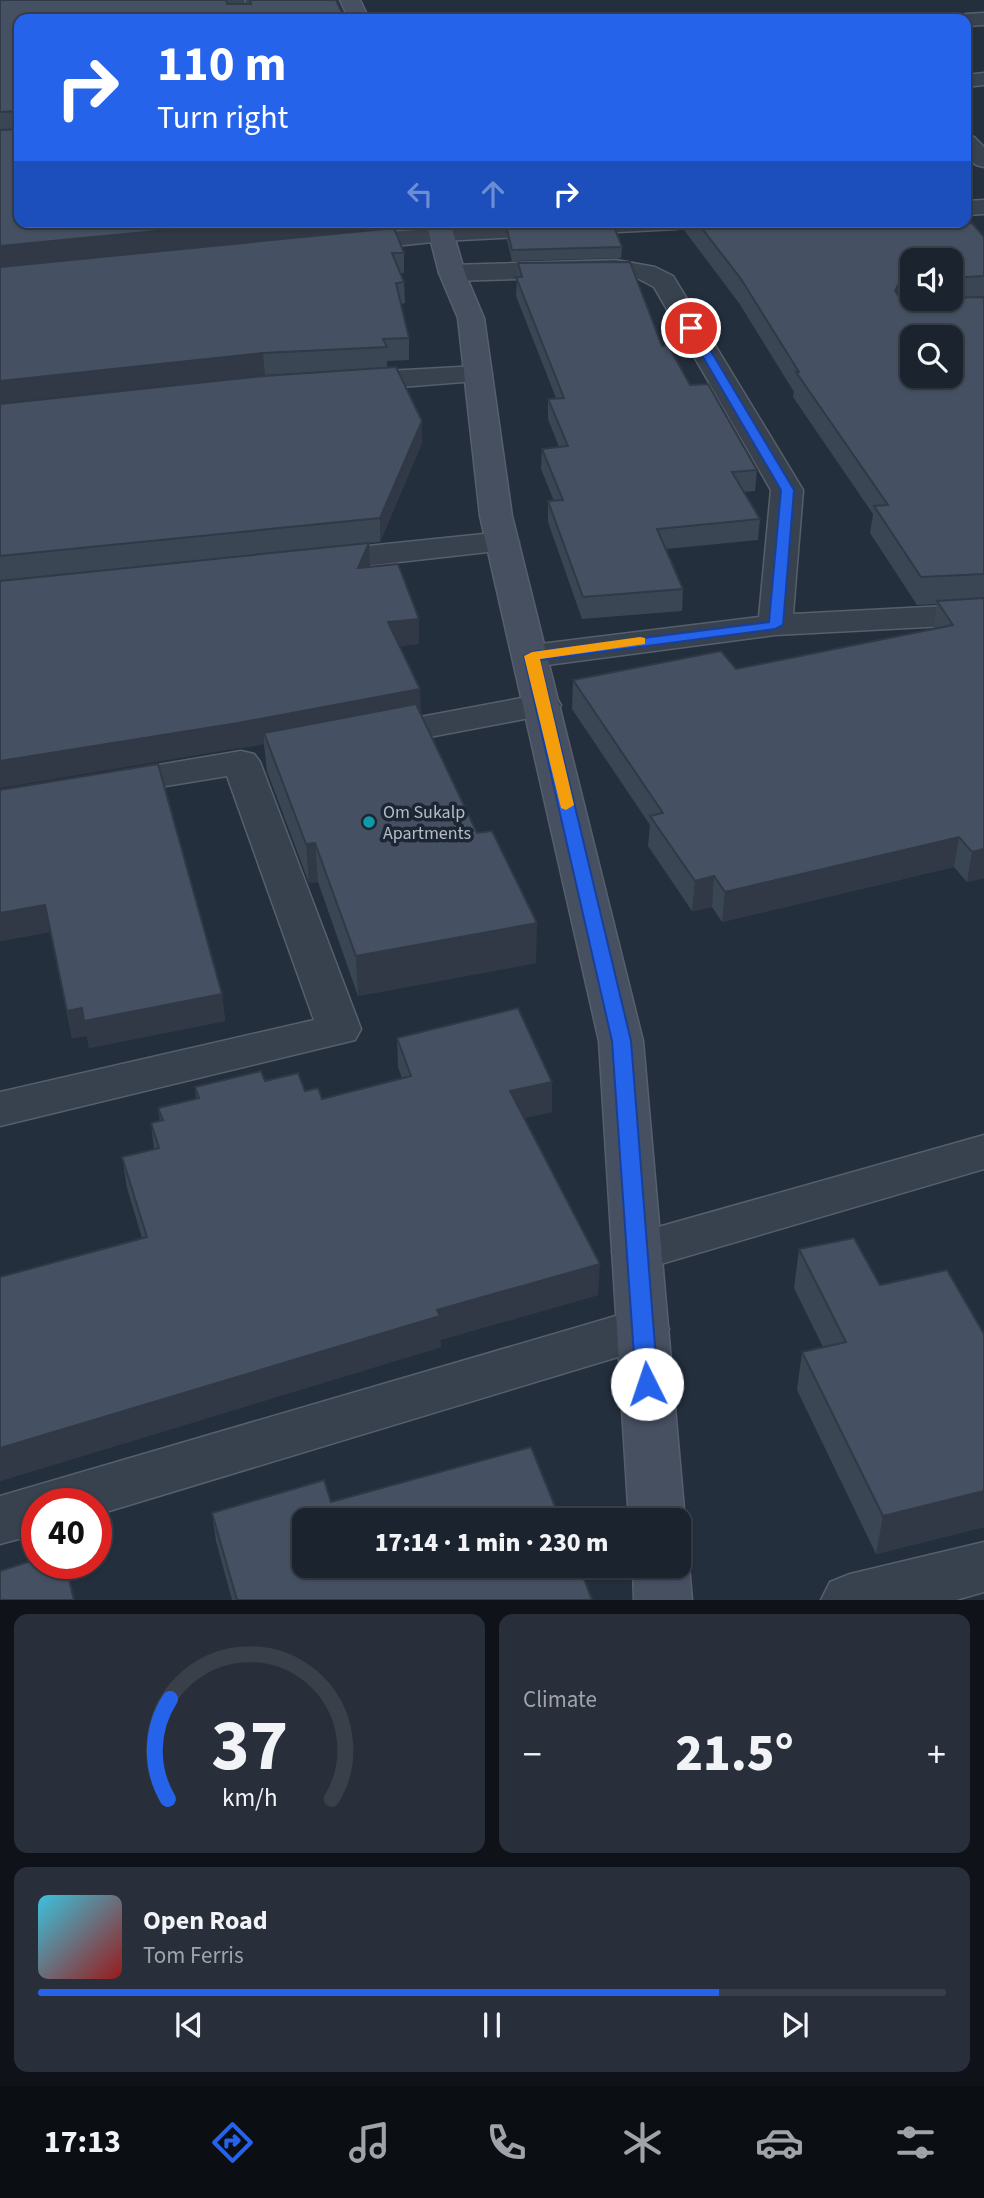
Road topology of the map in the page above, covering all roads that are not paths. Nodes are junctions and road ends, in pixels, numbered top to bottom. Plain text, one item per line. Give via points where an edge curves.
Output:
1 (971, 147) edge
2 (984, 160) edge
3 (440, 228) edge
4 (318, 246) edge
5 (452, 273) junction
6 (478, 374) junction
7 (318, 384) edge
8 (503, 542) junction
9 (286, 565) edge
10 (984, 614) edge
11 (775, 625) junction
12 (532, 656) junction
13 (543, 705) junction
14 (351, 741) edge
15 (80, 789) edge
16 (0, 1109) edge
17 (984, 1152) edge
18 (637, 1252) junction
19 (643, 1329) junction
20 (108, 1488) edge
21 (656, 1508) edge
22 (21, 1514) edge
23 (0, 1520) edge
24 (984, 1567) edge
25 (661, 1578) edge
26 (663, 1600) edge
27 (850, 1600) edge

1 - 2 street
3 - 4 street
3 - 5 street
5 - 6 street via 471,318
5 - 11 street via 616,268 646,272 664,282 787,490
6 - 7 street
6 - 8 street
8 - 9 street
8 - 12 street
10 - 11 street
11 - 12 street
12 - 13 street
13 - 14 street
13 - 18 street via 621,1041
15 - 16 street via 254,760 339,1030
17 - 18 street
18 - 19 street
19 - 20 street
19 - 21 street
22 - 23 street
24 - 27 street
25 - 26 street

